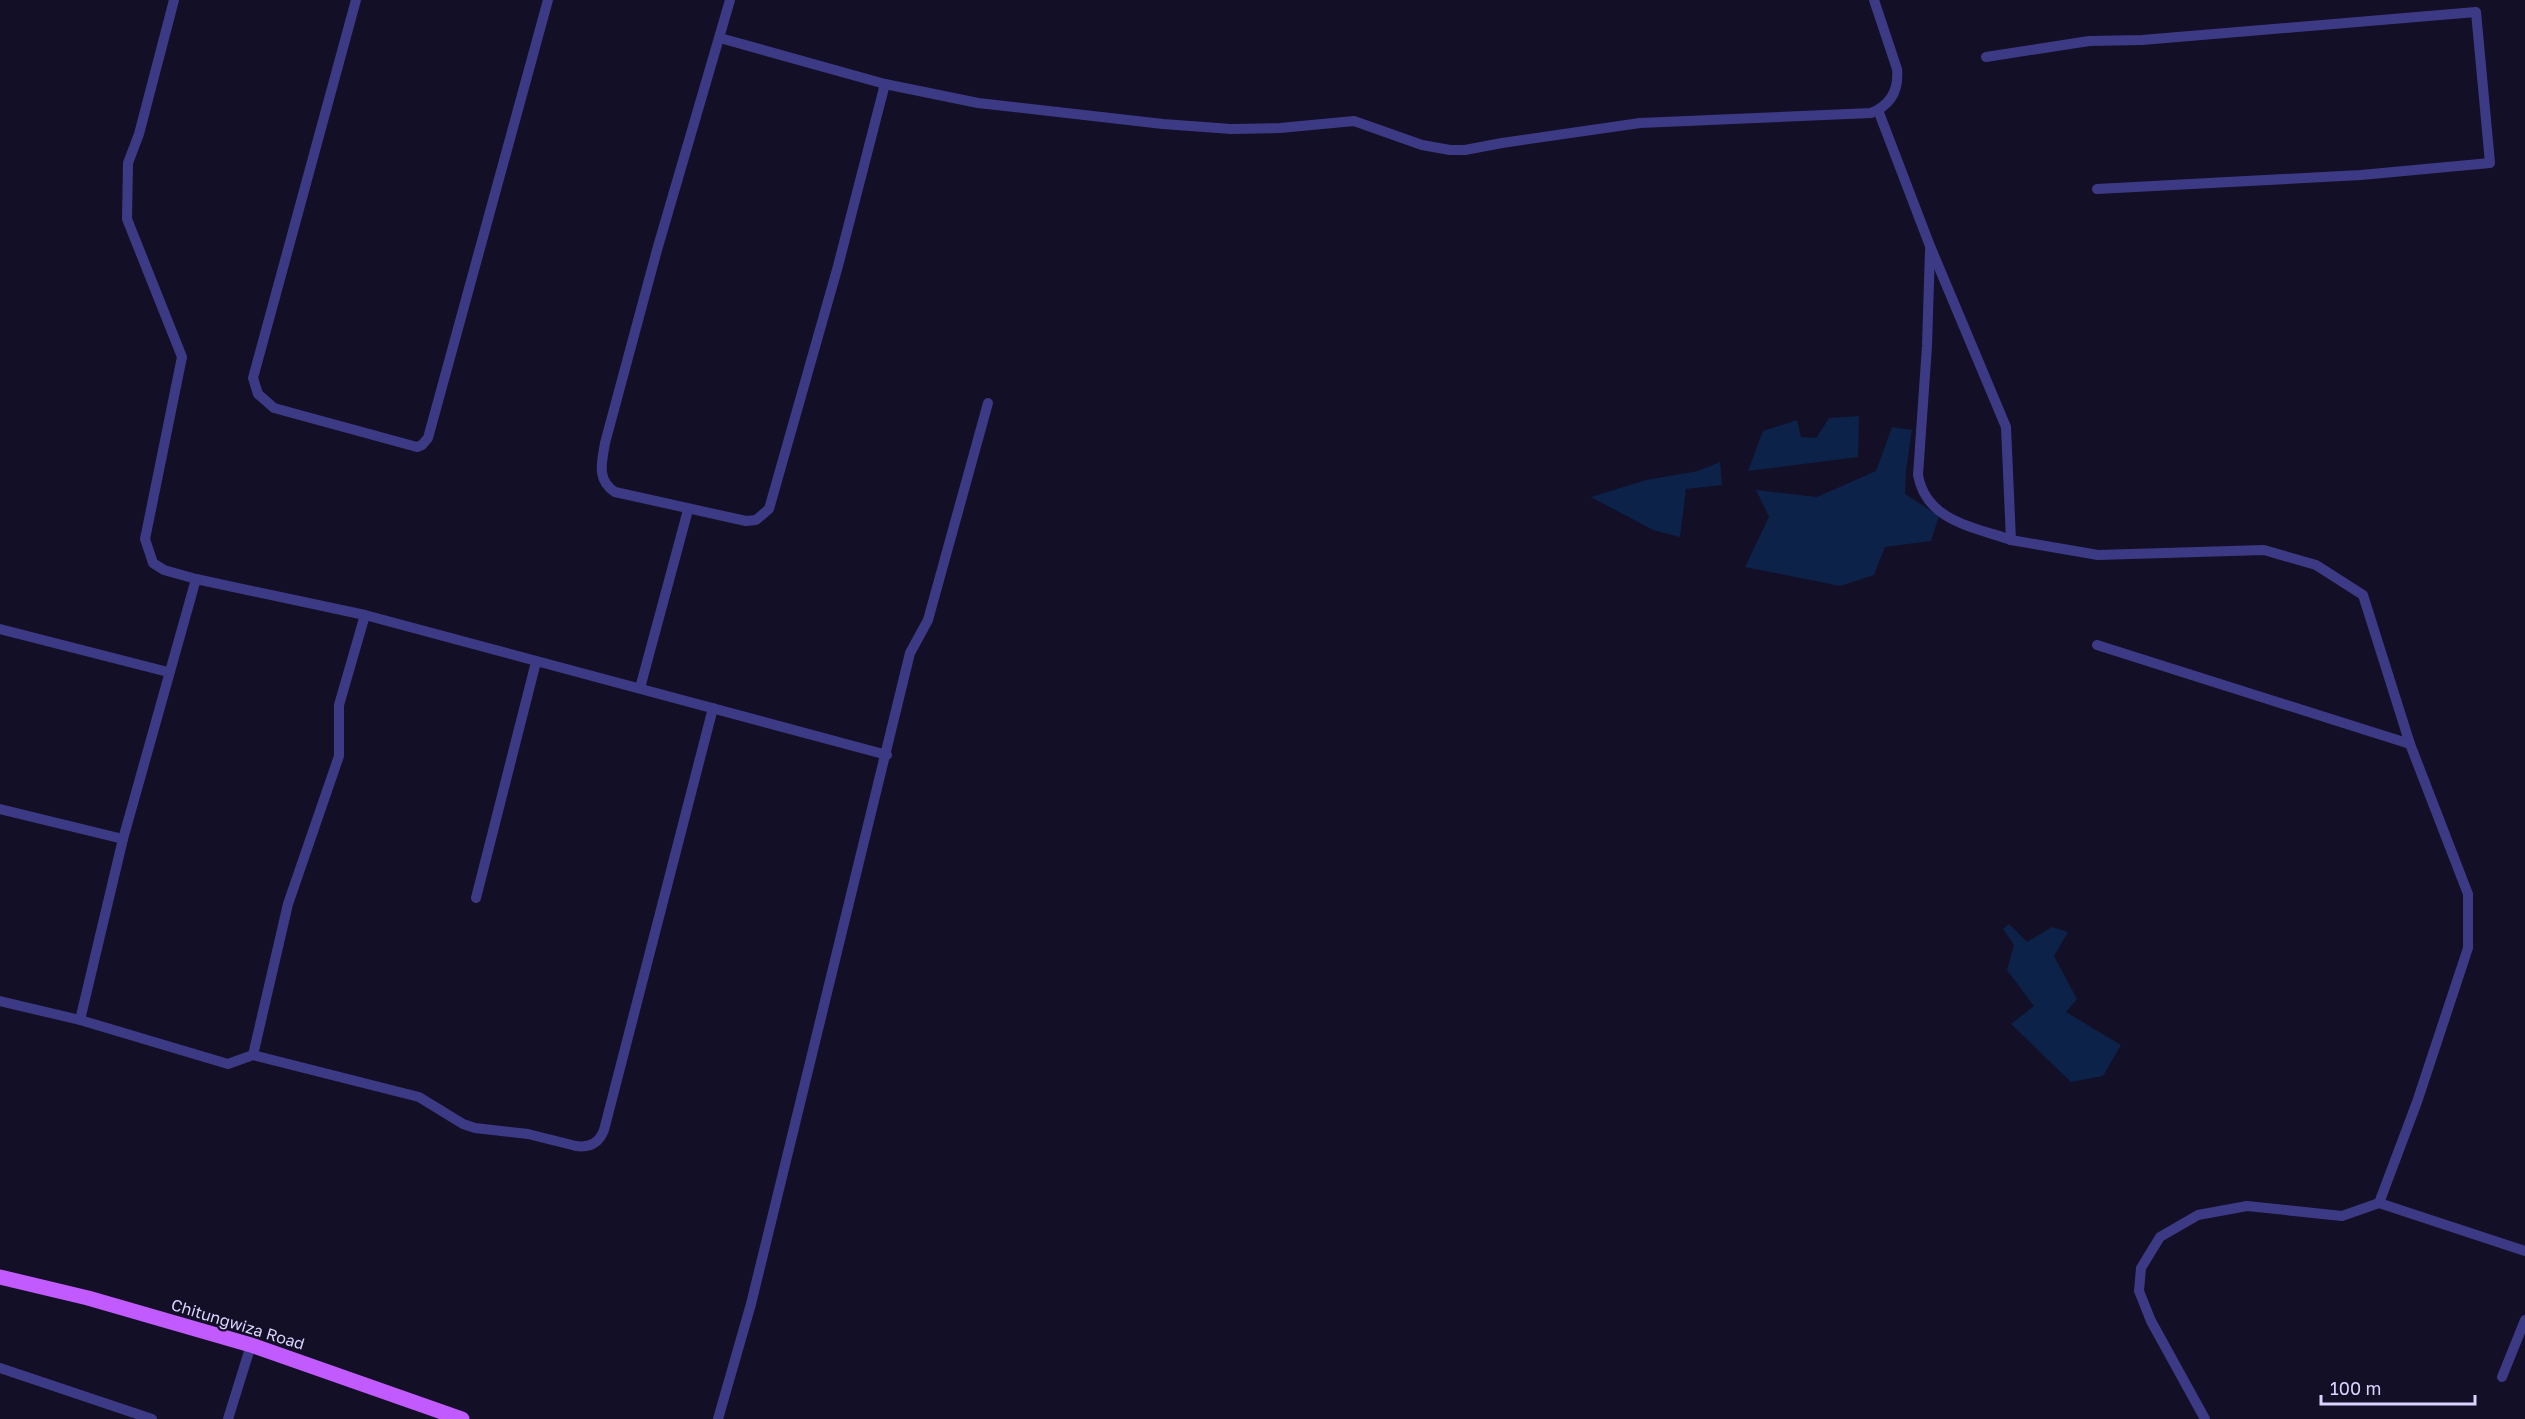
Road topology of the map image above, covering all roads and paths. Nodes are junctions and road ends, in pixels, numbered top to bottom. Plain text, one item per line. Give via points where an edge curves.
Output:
1 (174, 0) edge
2 (356, 0) edge
3 (548, 0) edge
4 (730, 0) edge
5 (1874, 0) edge
6 (720, 38) junction
7 (1986, 57) dead end
8 (885, 84) junction
9 (1878, 110) junction
10 (2097, 189) dead end
11 (1930, 246) junction
12 (988, 403) dead end
13 (688, 510) junction
14 (2011, 540) junction
15 (196, 579) junction
16 (364, 615) junction
17 (0, 629) edge
18 (2097, 645) dead end
19 (536, 662) junction
20 (168, 672) junction
21 (640, 688) junction
22 (713, 708) junction
23 (2410, 744) junction
24 (887, 754) junction
25 (0, 808) edge
26 (123, 839) junction
27 (476, 898) dead end
28 (0, 1001) edge
29 (80, 1020) junction
30 (253, 1055) junction
31 (2379, 1203) junction
32 (2525, 1251) edge
33 (0, 1276) edge
34 (2525, 1320) edge
35 (251, 1346) junction
36 (0, 1368) edge
37 (2502, 1377) dead end
38 (456, 1418) edge
39 (152, 1419) edge
40 (228, 1419) edge
41 (718, 1419) edge
42 (2205, 1419) edge

1 - 15 street via 128,163 127,219 182,357 145,539 153,563
2 - 3 street via 253,378 258,394 274,408 417,447 428,438
4 - 6 street
5 - 9 street via 1898,81 1891,99
6 - 8 street
6 - 13 street via 657,250 601,466 604,482 615,492
7 - 10 street via 2089,41 2476,12 2490,163 2361,175
8 - 9 street via 978,103 1163,124 1231,129 1354,121 1422,145 1450,150 1640,123
8 - 13 street via 769,509 756,520 746,521
9 - 11 street
11 - 14 street via 2006,427
11 - 14 street via 1919,483 1928,501 1942,515
12 - 24 street via 928,621 910,653
13 - 21 street
14 - 23 street via 2098,555 2264,550 2316,565 2363,595
15 - 16 street
15 - 20 street
16 - 19 street
16 - 30 street via 339,705 339,756 288,904
17 - 20 street
18 - 23 street
19 - 21 street
19 - 27 street
20 - 26 street
21 - 22 street
22 - 24 street
22 - 30 street via 604,1130 597,1142 576,1146 528,1134 476,1128 419,1097
23 - 31 street via 2468,894 2468,948
24 - 41 street via 751,1304
25 - 26 street
26 - 29 street
28 - 29 street
29 - 30 street via 228,1065
31 - 32 street
31 - 42 street via 2342,1216 2247,1206 2198,1215 2160,1237 2141,1268 2139,1291 2151,1321
33 - 35 main road, Chitungwiza Road
34 - 37 street
35 - 38 main road, Chitungwiza Road
35 - 40 street
36 - 39 street

